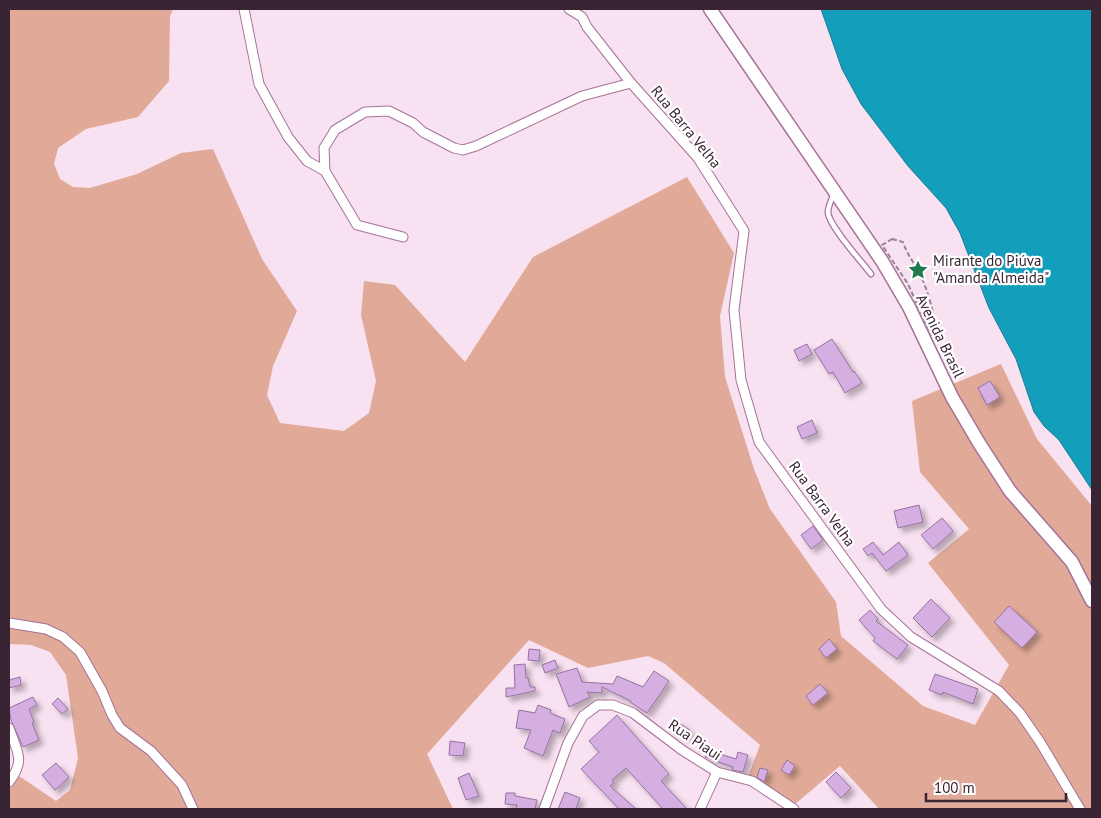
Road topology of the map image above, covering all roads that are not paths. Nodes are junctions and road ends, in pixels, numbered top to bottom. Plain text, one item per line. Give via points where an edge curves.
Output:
1 (244, 9) edge
2 (569, 9) edge
3 (710, 9) edge
4 (631, 83) junction
5 (325, 171) junction
6 (835, 192) junction
7 (403, 237) dead end
8 (871, 274) dead end
9 (1092, 601) edge
10 (9, 622) edge
11 (9, 728) edge
12 (717, 772) junction
13 (9, 782) edge
14 (194, 809) edge
15 (544, 809) edge
16 (700, 809) edge
17 (794, 809) edge
18 (1080, 809) edge

1 - 5 street via 259,84 297,149 307,161
2 - 4 street via 582,16
3 - 6 main road, Avenida Brasil
4 - 5 street, Rua Barra Velha via 582,96 463,150 423,132 389,111 365,112 334,130 324,148
4 - 18 street, Rua Barra Velha via 698,158 744,231 734,310 741,380 760,442 881,609 911,637 1000,690 1040,742
5 - 7 street via 357,225
6 - 8 lane via 828,213 832,224
6 - 9 main road, Avenida Brasil via 909,307 978,443 1010,491 1072,562
10 - 14 street via 46,629 63,637 80,652 120,728 151,751 182,786
11 - 13 street via 20,760
12 - 15 street, Rua Piaui via 633,713 613,705 598,705 583,716 568,743
12 - 16 street
12 - 17 street, Rua Piaui via 752,782

